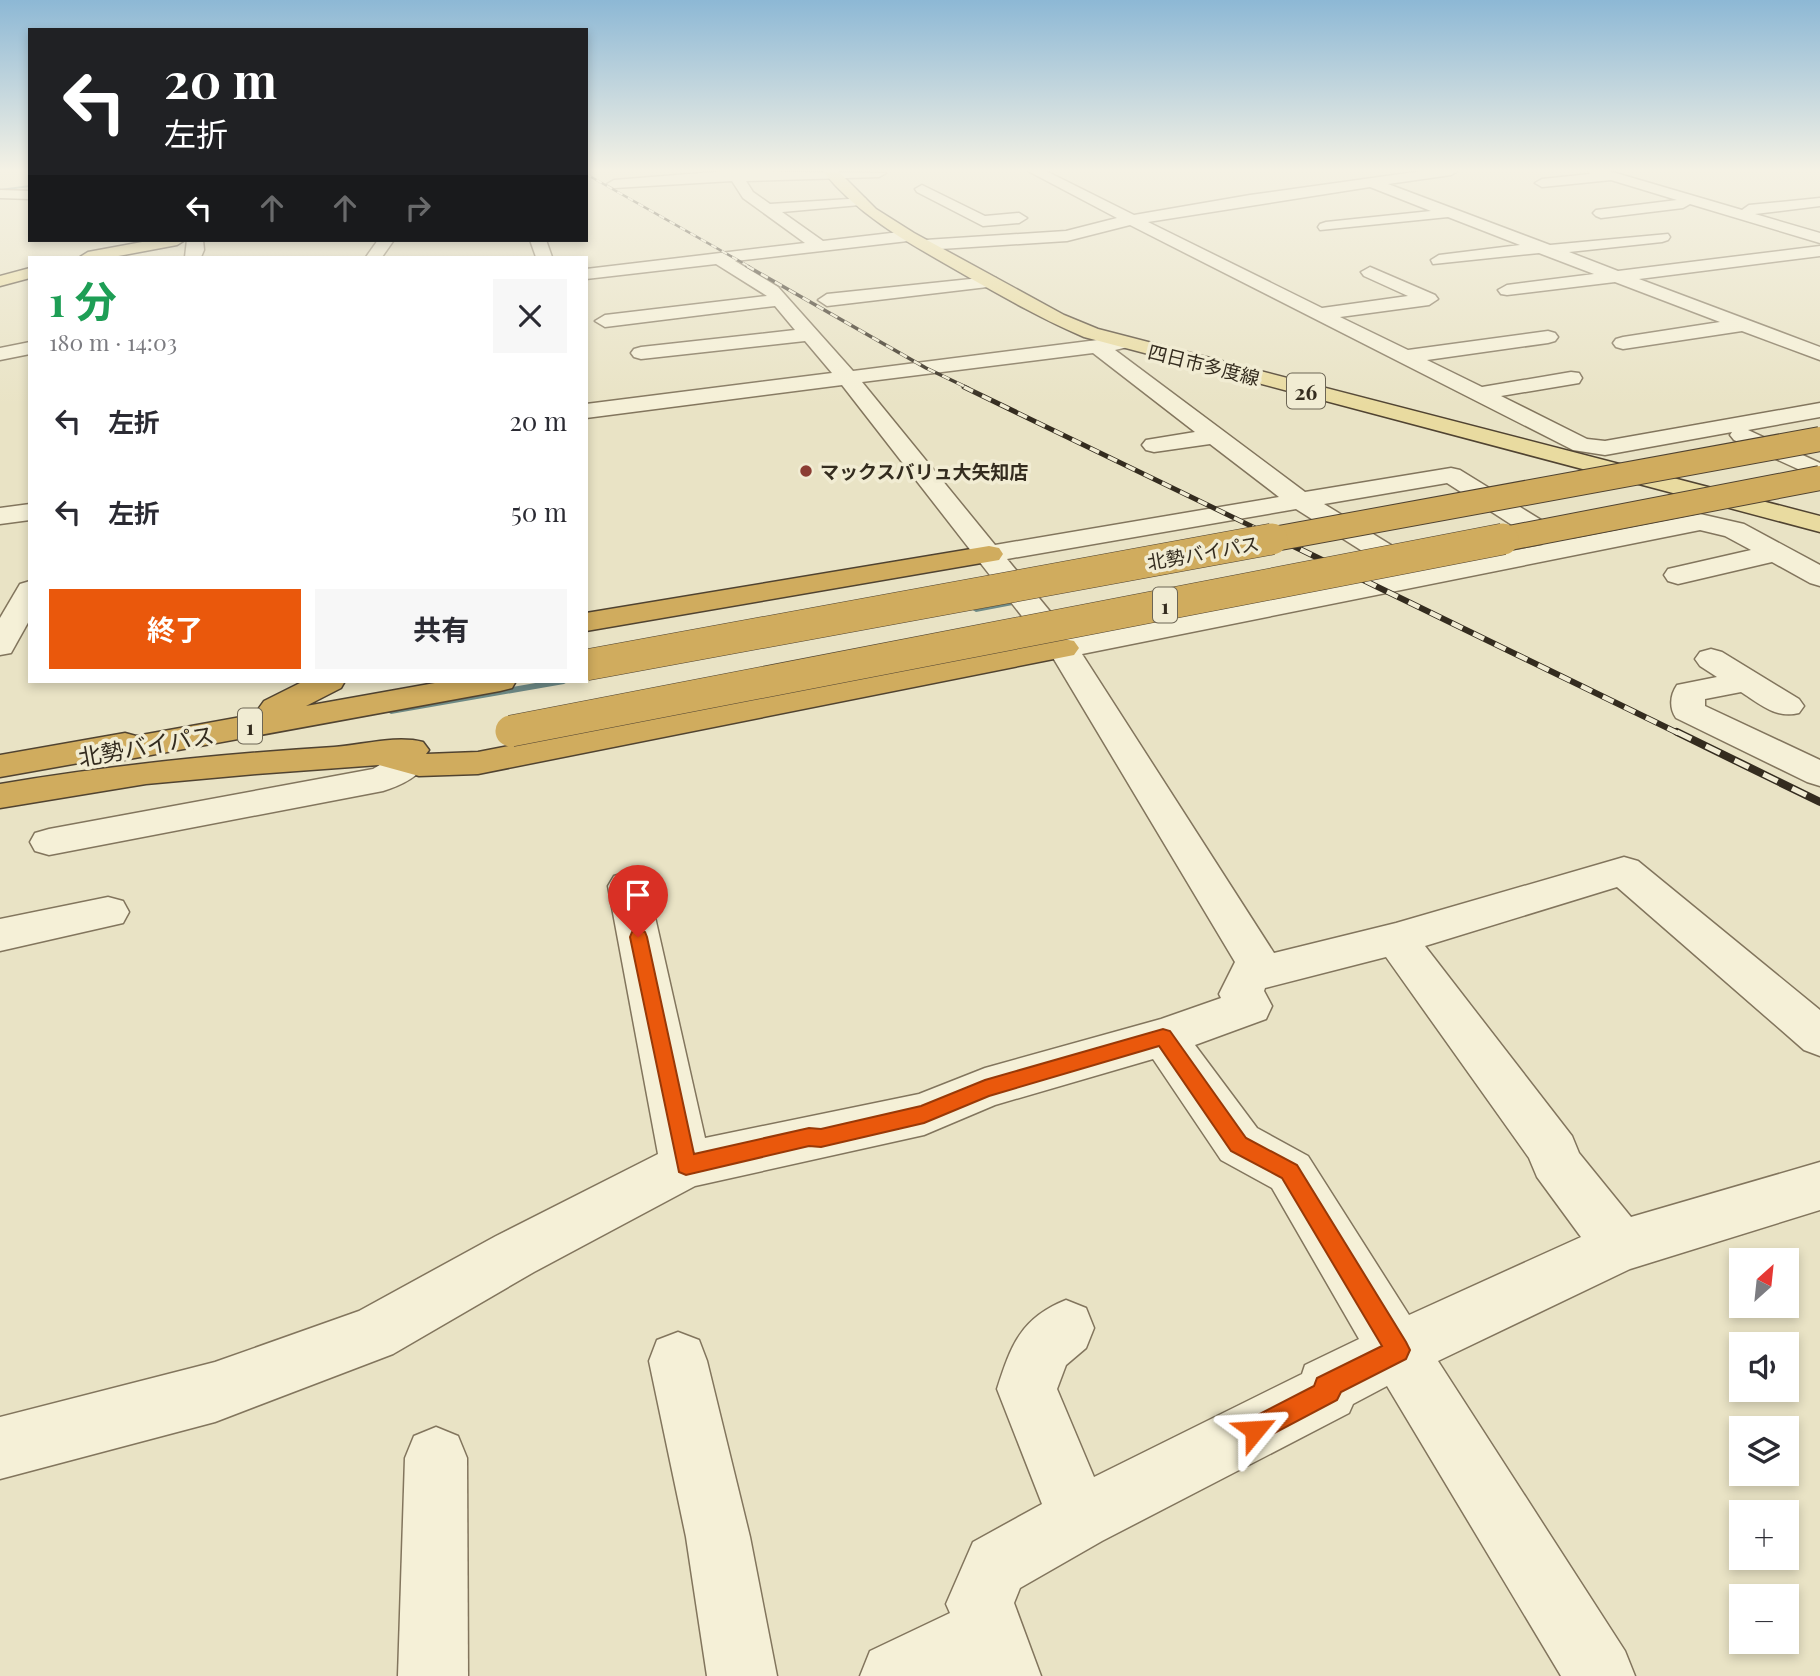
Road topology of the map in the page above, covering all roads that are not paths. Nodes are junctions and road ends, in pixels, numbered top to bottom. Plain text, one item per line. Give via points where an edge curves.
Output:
1 (129, 249) edge
2 (789, 249) edge
3 (791, 249) edge
4 (931, 249) edge
5 (1191, 249) edge
6 (1544, 249) edge
7 (1546, 249) edge
8 (1820, 251) edge
9 (93, 256) edge
10 (718, 258) junction
11 (1439, 260) dead end
12 (811, 267) dead end
13 (1370, 272) dead end
14 (28, 274) edge
15 (588, 274) edge
16 (1620, 277) junction
17 (0, 281) edge
18 (990, 282) junction
19 (1507, 290) dead end
20 (779, 300) junction
21 (827, 300) dead end
22 (1319, 314) junction
23 (605, 321) dead end
24 (1744, 325) junction
25 (810, 334) junction
26 (1548, 337) dead end
27 (1121, 343) junction
28 (1623, 343) dead end
29 (1097, 346) junction
30 (28, 348) edge
31 (0, 354) edge
32 (641, 354) dead end
33 (1820, 354) edge
34 (1404, 357) junction
35 (847, 377) junction
36 (1571, 378) dead end
37 (1476, 394) junction
38 (1820, 410) edge
39 (588, 411) edge
40 (1820, 422) edge
41 (1724, 426) junction
42 (1547, 430) junction
43 (1215, 436) junction
44 (1820, 439) edge
45 (1154, 445) dead end
46 (1517, 445) junction
47 (1788, 457) junction
48 (1820, 472) edge
49 (1820, 478) edge
50 (1654, 481) junction
51 (1299, 500) junction
52 (1505, 507) junction
53 (28, 512) edge
54 (0, 516) edge
55 (1820, 524) edge
56 (1567, 548) junction
57 (1777, 553) junction
58 (989, 554) junction
59 (1678, 575) dead end
60 (1420, 576) junction
61 (1820, 577) edge
62 (28, 594) edge
63 (588, 622) edge
64 (588, 642) edge
65 (0, 646) edge
66 (1063, 648) junction
67 (1711, 659) dead end
68 (588, 665) edge
69 (1746, 681) junction
70 (325, 683) edge
71 (373, 683) edge
72 (488, 683) edge
73 (1787, 706) dead end
74 (276, 708) junction
75 (396, 760) junction
76 (0, 766) edge
77 (0, 772) edge
78 (1820, 774) edge
79 (0, 796) edge
80 (49, 842) dead end
81 (628, 886) dead end
82 (108, 912) dead end
83 (0, 935) edge
84 (1396, 939) junction
85 (1263, 972) junction
86 (1163, 1037) junction
87 (1820, 1037) edge
88 (686, 1165) junction
89 (1820, 1186) edge
90 (1620, 1246) junction
91 (1066, 1328) dead end
92 (1398, 1350) junction
93 (678, 1361) dead end
94 (0, 1448) edge
95 (436, 1458) dead end
96 (1079, 1518) junction
97 (998, 1653) edge
98 (433, 1676) edge
99 (742, 1676) edge
100 (895, 1676) edge
101 (1600, 1676) edge

1 - 9 main road
2 - 10 street
3 - 12 street
4 - 18 main road, 四日市多度線 / 26
5 - 22 street
6 - 11 street
7 - 16 street
8 - 16 street
10 - 15 street
10 - 20 street
13 - 22 street via 1429,299
14 - 17 main road
16 - 19 street
16 - 24 street
18 - 21 street
18 - 27 main road, 四日市多度線 / 26 via 1057,319
20 - 23 street
20 - 25 street
22 - 34 street
24 - 28 street
24 - 33 street
25 - 32 street
25 - 35 street
26 - 34 street
27 - 29 street
27 - 46 main road, 四日市多度線 / 26
29 - 35 street
29 - 43 street
30 - 31 street
34 - 37 street
35 - 39 street
35 - 58 street
36 - 37 street
37 - 42 street
38 - 41 street
40 - 64 highway
41 - 42 street via 1605,448 1581,445
41 - 47 street
42 - 46 street
43 - 45 street
43 - 51 street
44 - 68 highway, 北勢バイパス / 1, bridge
46 - 50 main road, 四日市多度線 / 26
47 - 48 street
47 - 50 street
49 - 75 highway, 1, bridge via 511,731
50 - 52 street
50 - 55 main road, 四日市多度線 / 26
51 - 52 street via 1451,475
51 - 58 street
51 - 60 street
52 - 56 street
53 - 54 street
56 - 57 street via 1700,522 1734,530
56 - 60 street
57 - 59 street
57 - 61 street
58 - 63 highway
58 - 66 street
60 - 66 street
62 - 65 street
66 - 75 highway via 478,762 438,766
66 - 85 street
67 - 69 street
69 - 73 street
69 - 78 street via 1689,692 1688,711
70 - 74 highway
71 - 74 highway, 1
72 - 77 highway, 北勢バイパス / 1
74 - 76 highway, 1 via 139,741
75 - 79 highway, 1 via 159,771
75 - 80 street via 383,779
81 - 88 street
82 - 83 street
84 - 85 street
84 - 87 street via 1624,871
84 - 90 street
85 - 86 street via 1248,975 1241,994 1250,1006
86 - 88 street via 985,1088 924,1114
86 - 92 street via 1239,1144 1290,1172
88 - 94 street via 373,1334 215,1392
89 - 90 street
90 - 92 street
91 - 96 street via 1046,1345 1027,1389
92 - 96 street via 1326,1386 1328,1392
92 - 101 street
93 - 99 street via 718,1537
95 - 98 street
96 - 97 street via 996,1565 980,1604
97 - 100 street

